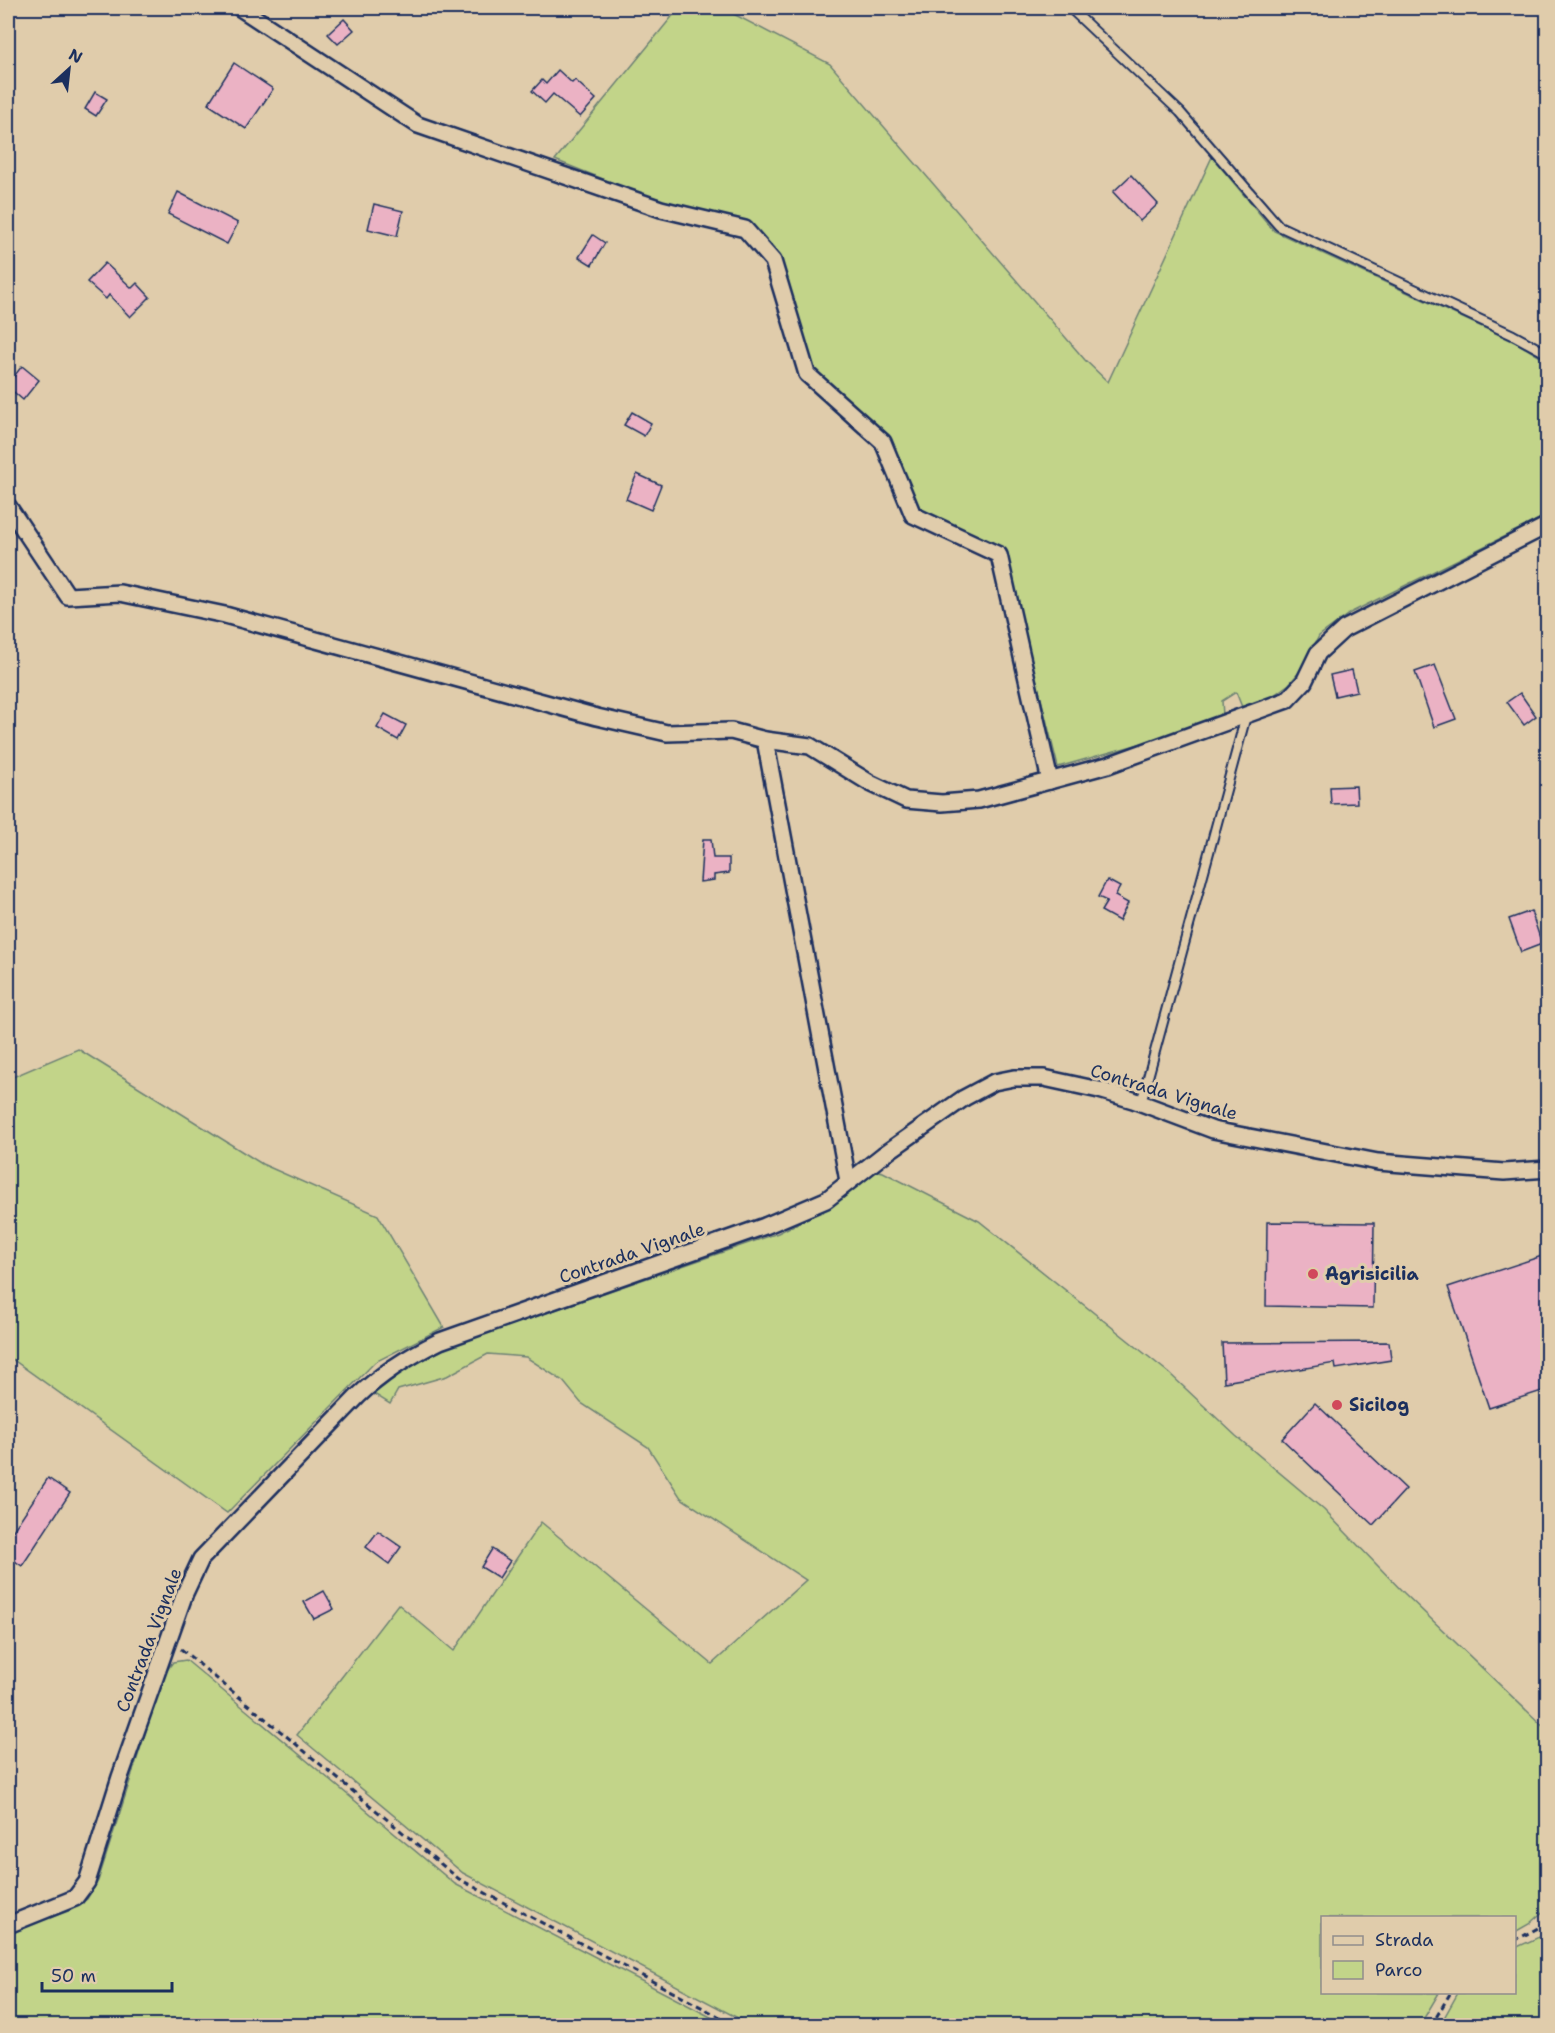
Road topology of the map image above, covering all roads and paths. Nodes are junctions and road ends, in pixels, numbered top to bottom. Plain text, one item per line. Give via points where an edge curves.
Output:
1 (240, 8) edge
2 (1070, 8) edge
3 (1548, 354) edge
4 (8, 506) edge
5 (1548, 525) edge
6 (1246, 715) junction
7 (765, 740) junction
8 (1050, 781) junction
9 (1141, 1103) junction
10 (1548, 1169) edge
11 (848, 1181) junction
12 (168, 1639) junction
13 (1548, 1919) edge
14 (8, 1925) edge
15 (1516, 1940) edge
16 (1450, 1994) edge
17 (737, 2025) edge
18 (1431, 2025) edge

1 - 8 street via 418,125 661,209 745,229 773,261 807,374 883,442 913,515 999,555
2 - 3 lane via 1180,112 1279,226
4 - 7 street via 68,596 120,593 225,615 667,733 731,731
5 - 6 street via 1344,629 1318,653 1304,682 1287,700
6 - 8 street via 1108,765
6 - 9 lane
7 - 8 street via 810,746 906,800 979,800
7 - 11 street
9 - 10 street, Contrada Vignale via 1213,1130 1378,1162 1504,1172
9 - 11 street, Contrada Vignale via 1044,1078 994,1082 964,1098
11 - 12 street, Contrada Vignale via 826,1200 765,1226 440,1341 381,1375 201,1559
12 - 14 street, Contrada Vignale via 87,1882 75,1898
12 - 17 path via 459,1879
13 - 15 path
16 - 18 path

